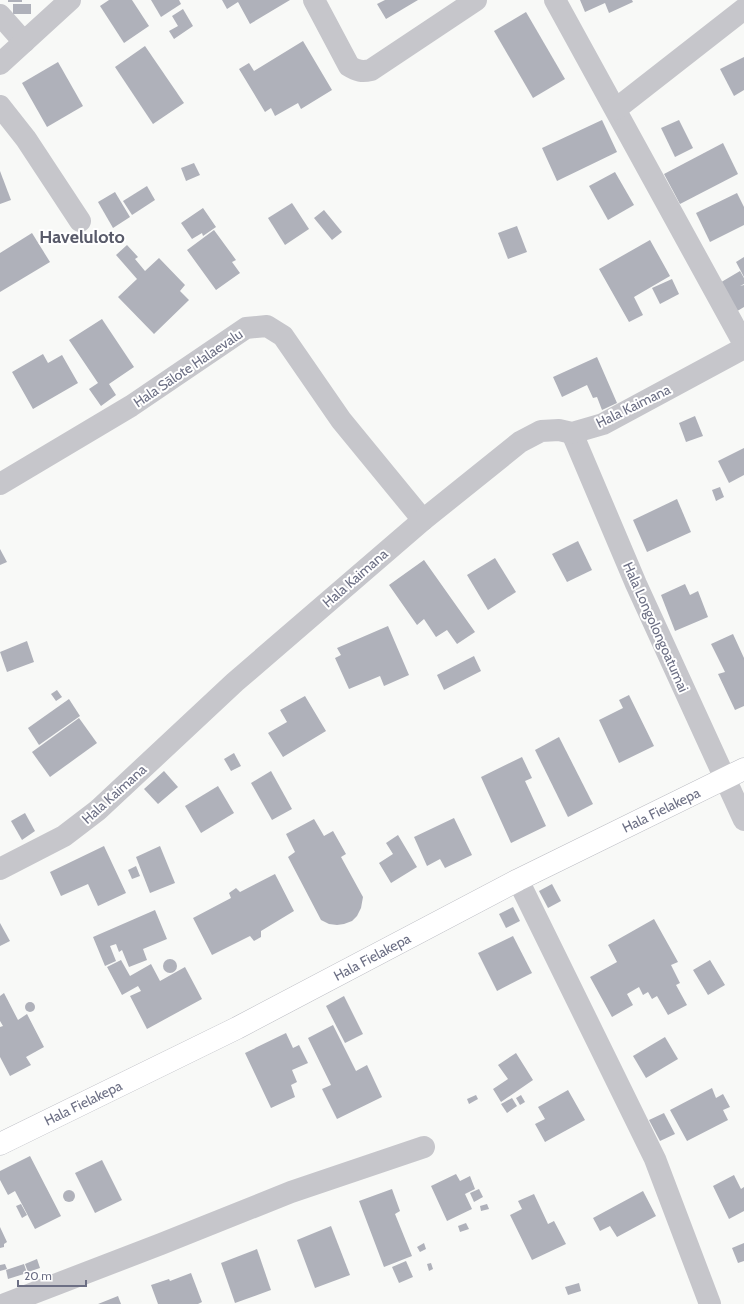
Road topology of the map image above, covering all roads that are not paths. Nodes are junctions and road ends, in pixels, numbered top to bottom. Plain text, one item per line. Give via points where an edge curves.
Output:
1 (70, 0) edge
2 (314, 0) edge
3 (476, 0) edge
4 (555, 0) edge
5 (744, 9) edge
6 (0, 15) edge
7 (24, 42) junction
8 (0, 64) edge
9 (0, 106) edge
10 (616, 109) junction
11 (80, 221) dead end
12 (744, 344) edge
13 (744, 348) edge
14 (572, 433) junction
15 (0, 484) edge
16 (422, 520) junction
17 (744, 769) edge
18 (725, 779) junction
19 (744, 820) edge
20 (0, 869) edge
21 (518, 880) junction
22 (0, 1144) edge
23 (424, 1147) dead end
24 (5, 1304) edge
25 (710, 1304) edge

1 - 7 street
2 - 3 street via 349,66 356,71 364,72 371,70
4 - 10 street
5 - 10 street
6 - 7 street
7 - 8 street
9 - 11 street
10 - 12 street
13 - 14 street, Hala Kaimana via 603,424
14 - 16 street, Hala Kaimana via 559,430 540,431 520,442
14 - 18 street, Hala Longolongoatumai via 636,584
15 - 16 street, Hala Sālote Halaevalu via 131,406 246,328 268,326 283,336 341,420
16 - 20 street, Hala Kaimana via 235,682 98,810 64,836
17 - 18 street, Hala Fielakepa
18 - 19 street, Hala Longolongoatumai
18 - 21 street, Hala Fielakepa
21 - 22 street, Hala Fielakepa via 237,1028
21 - 25 street via 655,1159
23 - 24 street via 291,1192

